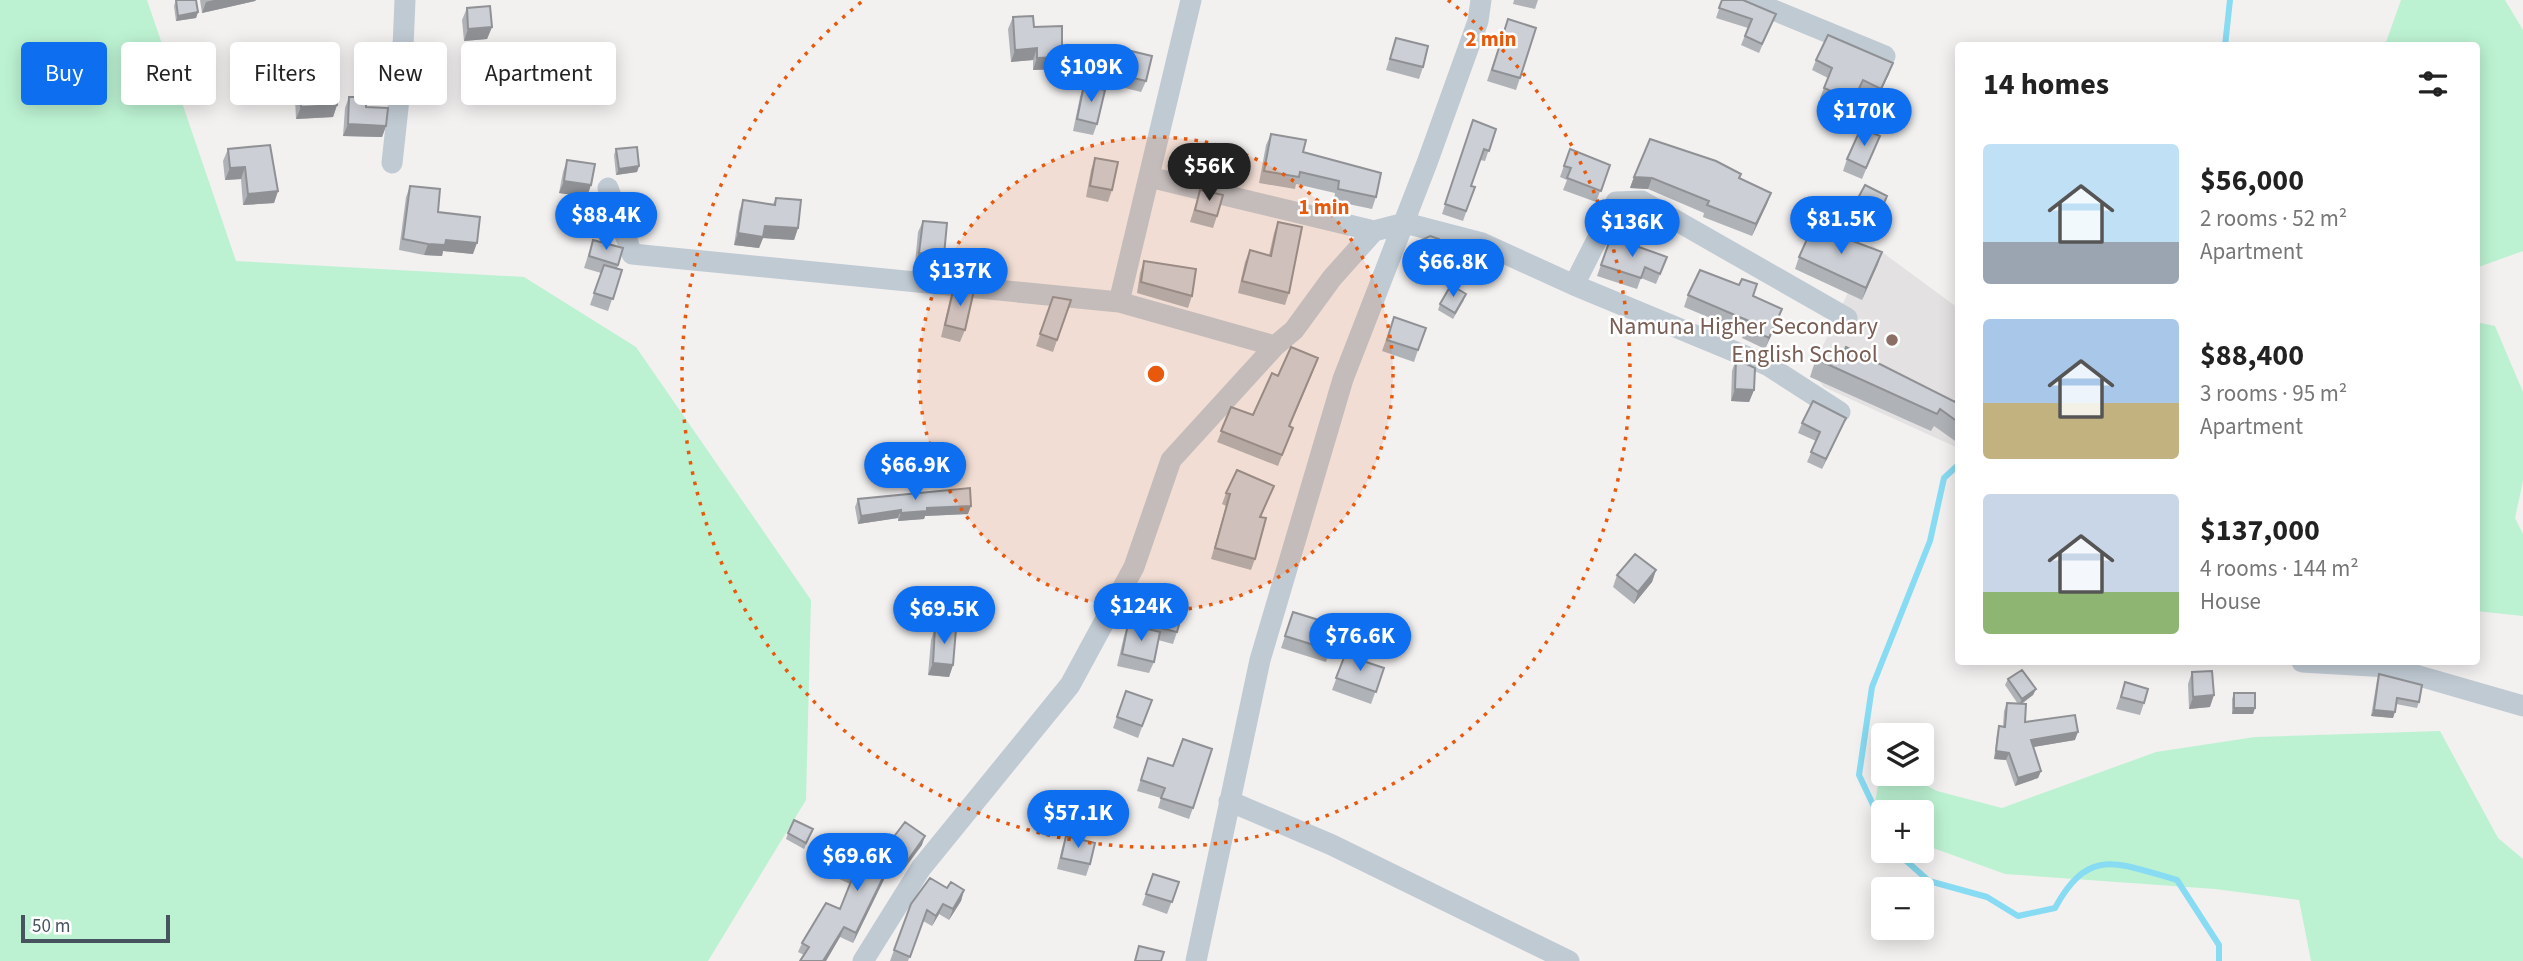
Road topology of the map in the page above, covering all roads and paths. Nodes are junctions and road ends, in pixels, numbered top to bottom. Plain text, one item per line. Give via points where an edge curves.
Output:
1 (405, 0) edge
2 (1191, 0) edge
3 (1481, 0) edge
4 (1749, 0) edge
5 (1885, 56) edge
6 (392, 163) dead end
7 (1149, 177) junction
8 (608, 188) dead end
9 (1405, 223) junction
10 (1374, 231) junction
11 (1574, 285) junction
12 (1119, 303) junction
13 (1847, 318) dead end
14 (1275, 346) junction
15 (1840, 412) edge
16 (2354, 665) edge
17 (2523, 706) edge
18 (1229, 801) junction
19 (863, 961) edge
20 (1196, 961) edge
21 (1569, 961) edge

1 - 6 street
2 - 7 street
3 - 9 street via 1478,21
4 - 5 street
7 - 10 street
7 - 12 street
8 - 12 street via 632,254
9 - 10 street
9 - 11 street via 1482,243
9 - 18 street via 1339,391 1260,660
10 - 14 street via 1294,330
11 - 13 street via 1616,202 1642,201
11 - 15 street via 1767,365
12 - 14 street
14 - 19 street via 1171,460 1134,567 1070,685 921,868
16 - 17 street via 2388,667
18 - 20 street
18 - 21 street via 1332,845

